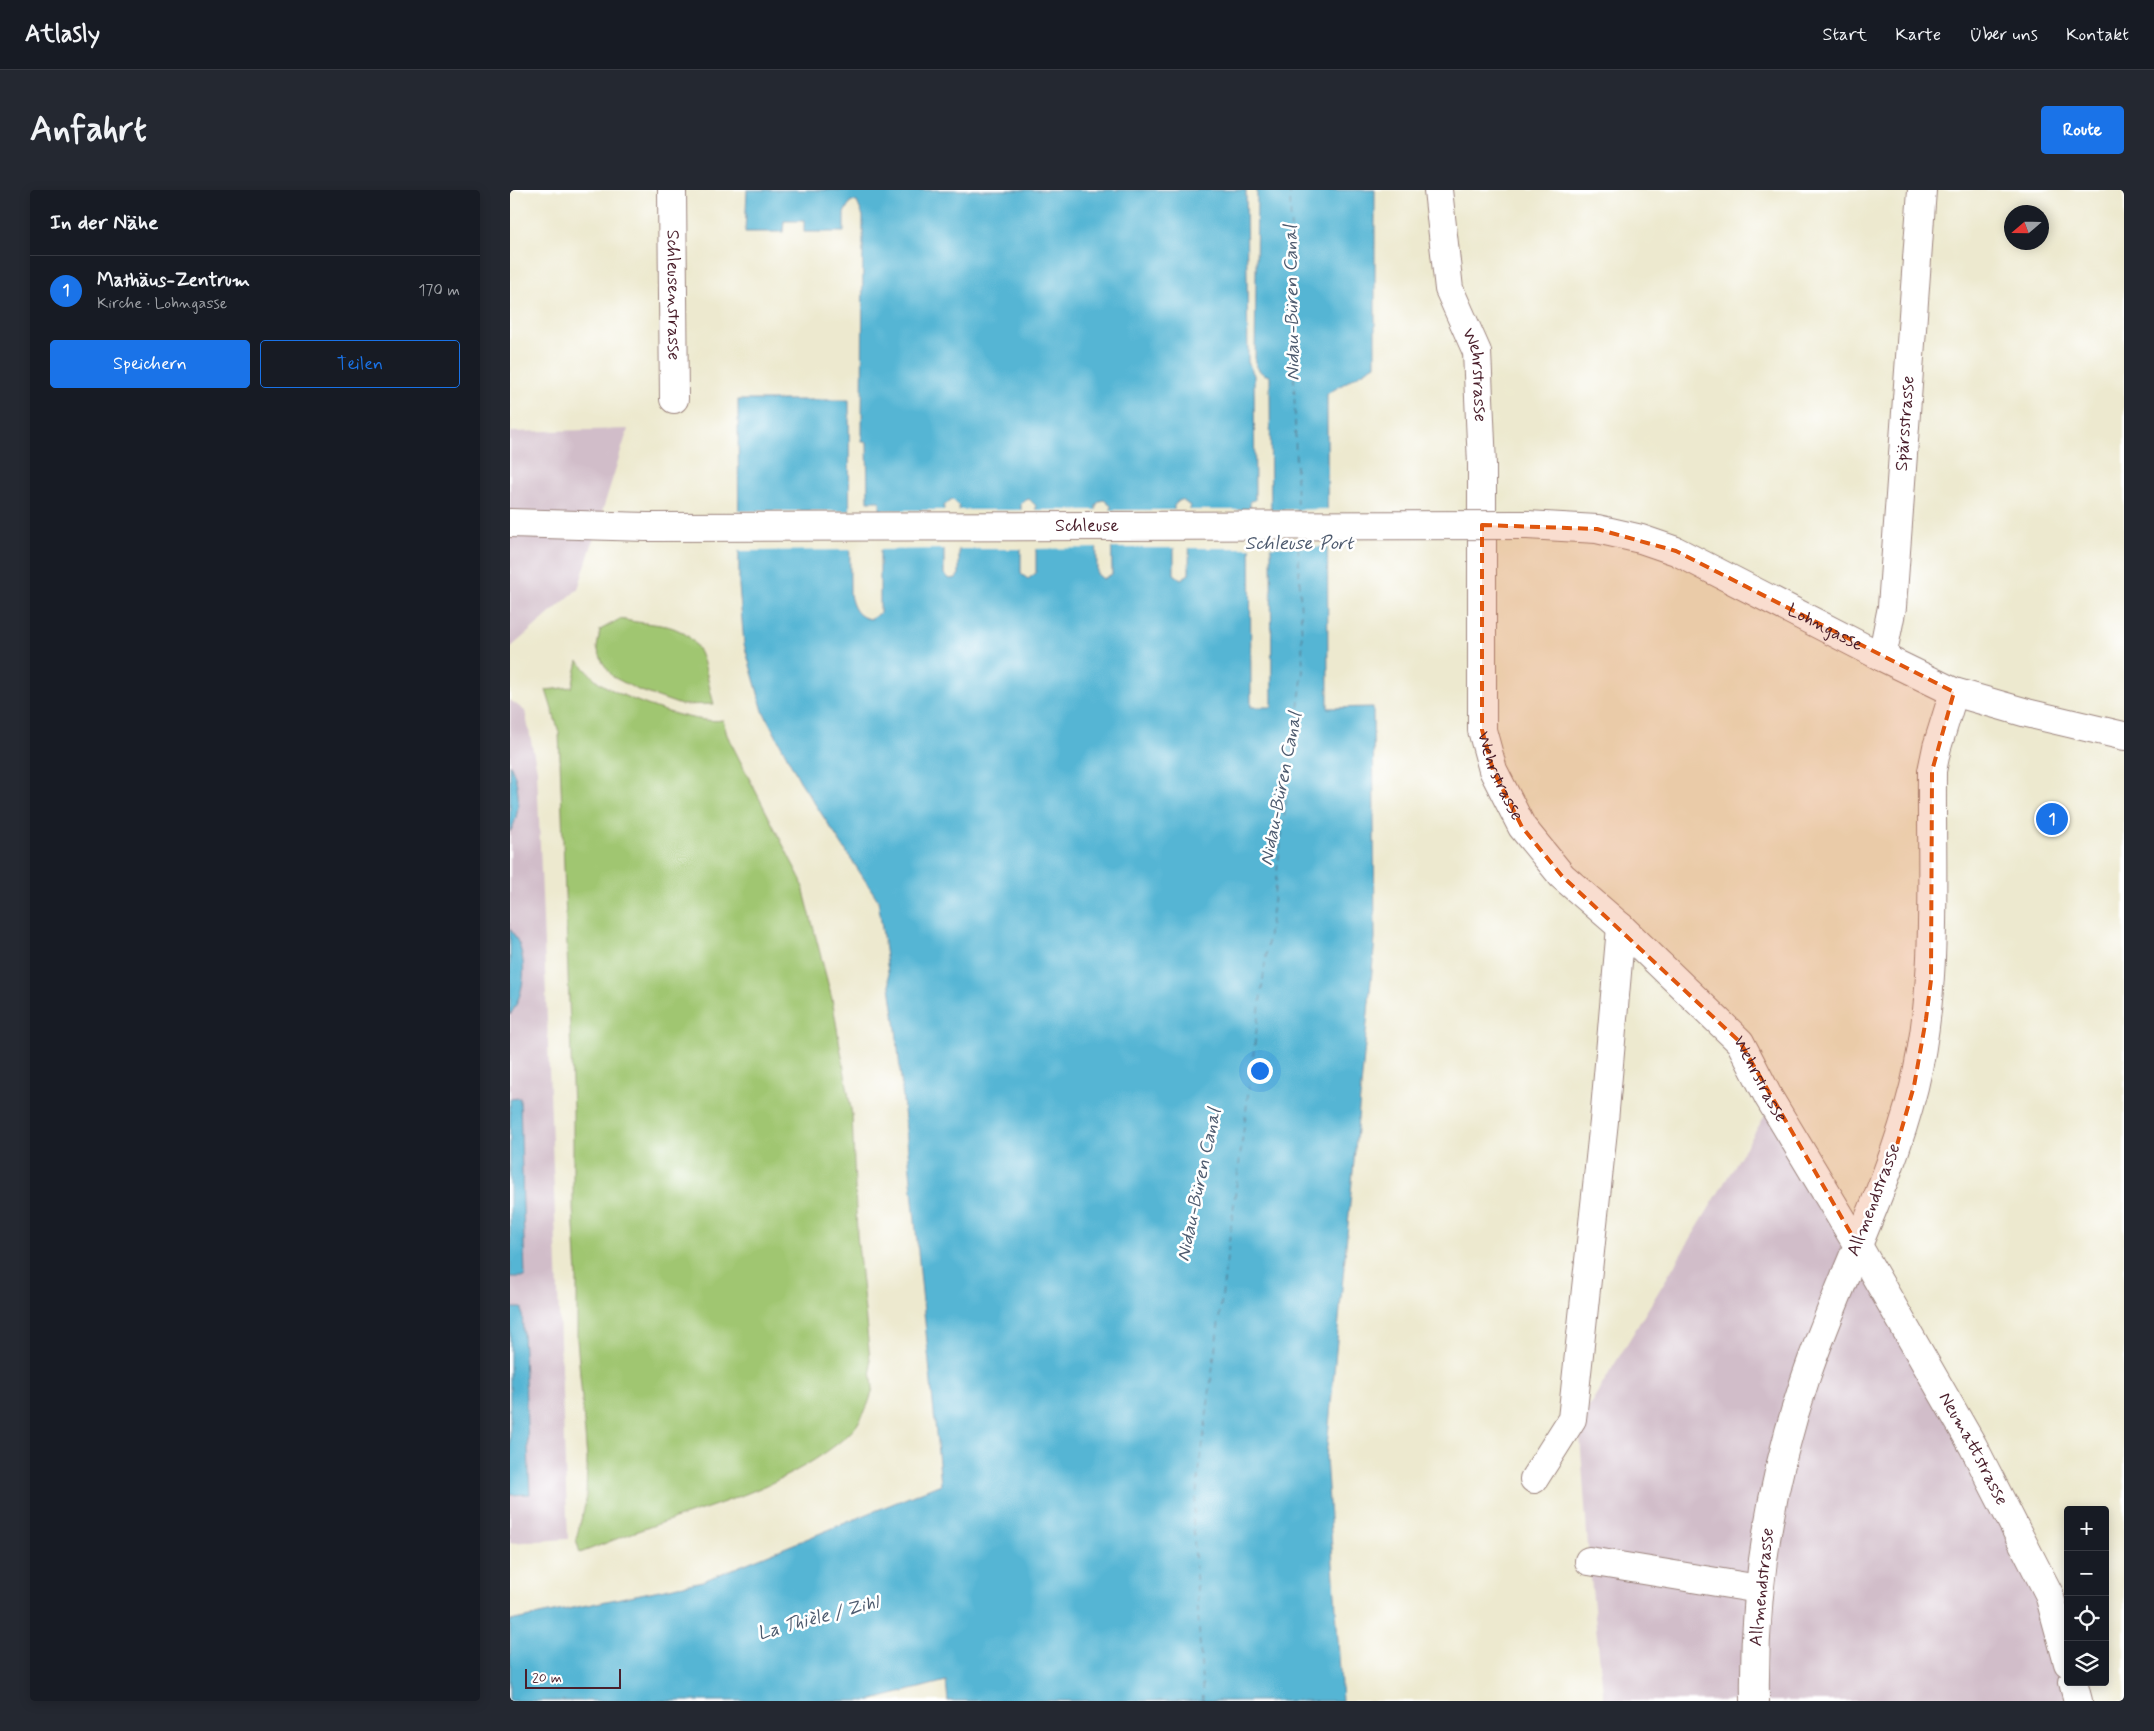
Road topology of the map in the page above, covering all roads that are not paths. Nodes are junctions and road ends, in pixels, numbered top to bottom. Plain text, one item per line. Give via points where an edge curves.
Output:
1 (672, 190) edge
2 (1438, 190) edge
3 (1922, 190) edge
4 (674, 399) dead end
5 (510, 523) edge
6 (1526, 525) joint
7 (1882, 657) junction
8 (1954, 692) junction
9 (2124, 736) edge
10 (1621, 927) junction
11 (1857, 1244) junction
12 (1534, 1479) dead end
13 (1589, 1561) dead end
14 (1759, 1590) junction
15 (2064, 1648) edge
16 (2074, 1686) edge
17 (1755, 1701) edge
18 (2078, 1701) edge

1 - 4 street, Schleusenstrasse
2 - 10 street, Wehrstrasse via 1449,289 1477,352 1482,465 1482,730 1493,770 1522,827 1562,876
3 - 7 street, Spärsstrasse via 1892,607
5 - 6 street, Schleuse, bridge via 647,527
6 - 7 street, Lohngasse via 1597,529 1676,551
7 - 8 street, Lohngasse
8 - 9 street, Lohngasse
8 - 11 street, Allmendstrasse via 1932,771 1931,970 1926,1019 1914,1086 1895,1152
10 - 11 street, Wehrstrasse via 1740,1042 1769,1098
10 - 12 street via 1572,1419
11 - 14 street, Allmendstrasse via 1789,1431 1764,1545
11 - 15 street, Neumattstrasse via 1973,1446 2049,1594
13 - 14 street
14 - 17 street, Allmendstrasse via 1754,1649
16 - 18 street

